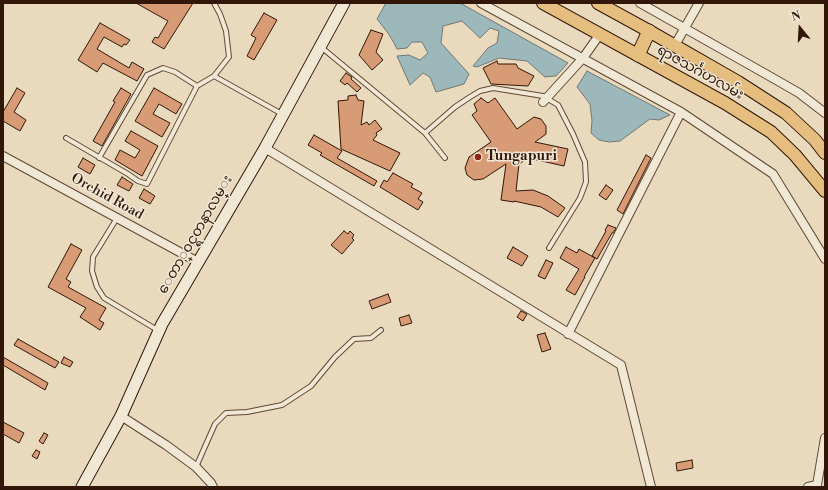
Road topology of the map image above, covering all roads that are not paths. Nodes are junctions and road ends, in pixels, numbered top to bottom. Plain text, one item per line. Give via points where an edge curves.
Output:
1 (214, 3) edge
2 (344, 3) edge
3 (481, 3) edge
4 (543, 3) edge
5 (598, 3) edge
6 (640, 3) edge
7 (699, 3) edge
8 (685, 28) junction
9 (649, 30) junction
10 (600, 34) junction
11 (675, 45) junction
12 (320, 47) junction
13 (638, 55) junction
14 (583, 58) junction
15 (214, 76) junction
16 (197, 86) junction
17 (545, 100) junction
18 (681, 112) junction
19 (825, 113) edge
20 (283, 114) junction
21 (425, 132) junction
22 (66, 138) dead end
23 (266, 148) junction
24 (825, 153) edge
25 (3, 156) edge
26 (99, 158) junction
27 (445, 158) dead end
28 (825, 191) edge
29 (117, 218) junction
30 (549, 248) dead end
31 (825, 259) edge
32 (198, 262) junction
33 (382, 330) dead end
34 (159, 331) junction
35 (568, 334) junction
36 (121, 416) junction
37 (825, 438) edge
38 (196, 467) junction
39 (82, 487) edge
40 (213, 487) edge
41 (651, 487) edge
42 (808, 487) edge

1 - 15 lane via 226,31 229,57
2 - 12 main road, ေတာ္၀င္ရတနာလမ္း
3 - 14 street
4 - 10 main road, ရာဇသင်္ဂဟလမ်း
5 - 9 main road, ရာဇသင်္ဂဟလမ်း
6 - 8 street
7 - 8 street
8 - 11 street
8 - 19 street via 799,94
9 - 11 main road, ရာဇသင်္ဂဟလမ်း
9 - 13 highway
10 - 13 main road, ရာဇသင်္ဂဟလမ်း
10 - 14 street
11 - 24 main road, ရာဇသင်္ဂဟလမ်း via 786,113
12 - 20 main road, ေတာ္၀င္ရတနာလမ္း
12 - 21 lane
13 - 28 main road, ရာဇသင်္ဂဟလမ်း via 725,103 771,132 795,155
14 - 17 street
14 - 18 street
15 - 16 lane
15 - 20 lane
16 - 26 lane via 175,72 163,68 147,76
16 - 26 lane via 147,184
17 - 21 lane via 543,96 493,88 480,91 455,107
17 - 30 lane via 558,105 573,134 585,162 586,182 580,198
18 - 31 street via 773,174
18 - 35 street
20 - 23 main road, ေတာ္၀င္ရတနာလမ္း
21 - 27 lane
22 - 26 lane
23 - 32 main road, ေတာ္၀င္ရတနာလမ္း
23 - 35 street
25 - 29 street, Orchid Road
29 - 32 street, Orchid Road
29 - 34 lane via 93,257 92,271 96,287 104,298
32 - 34 main road, ေတာ္၀င္ရတနာလမ္း
33 - 38 lane via 371,338 354,339 311,386 282,405 226,413 215,424
34 - 36 main road, ေတာ္၀င္ရတနာလမ္း
35 - 41 street via 621,365
36 - 38 street
36 - 39 main road, ေတာ္၀င္ရတနာလမ္း
37 - 42 street via 816,485
38 - 40 street

